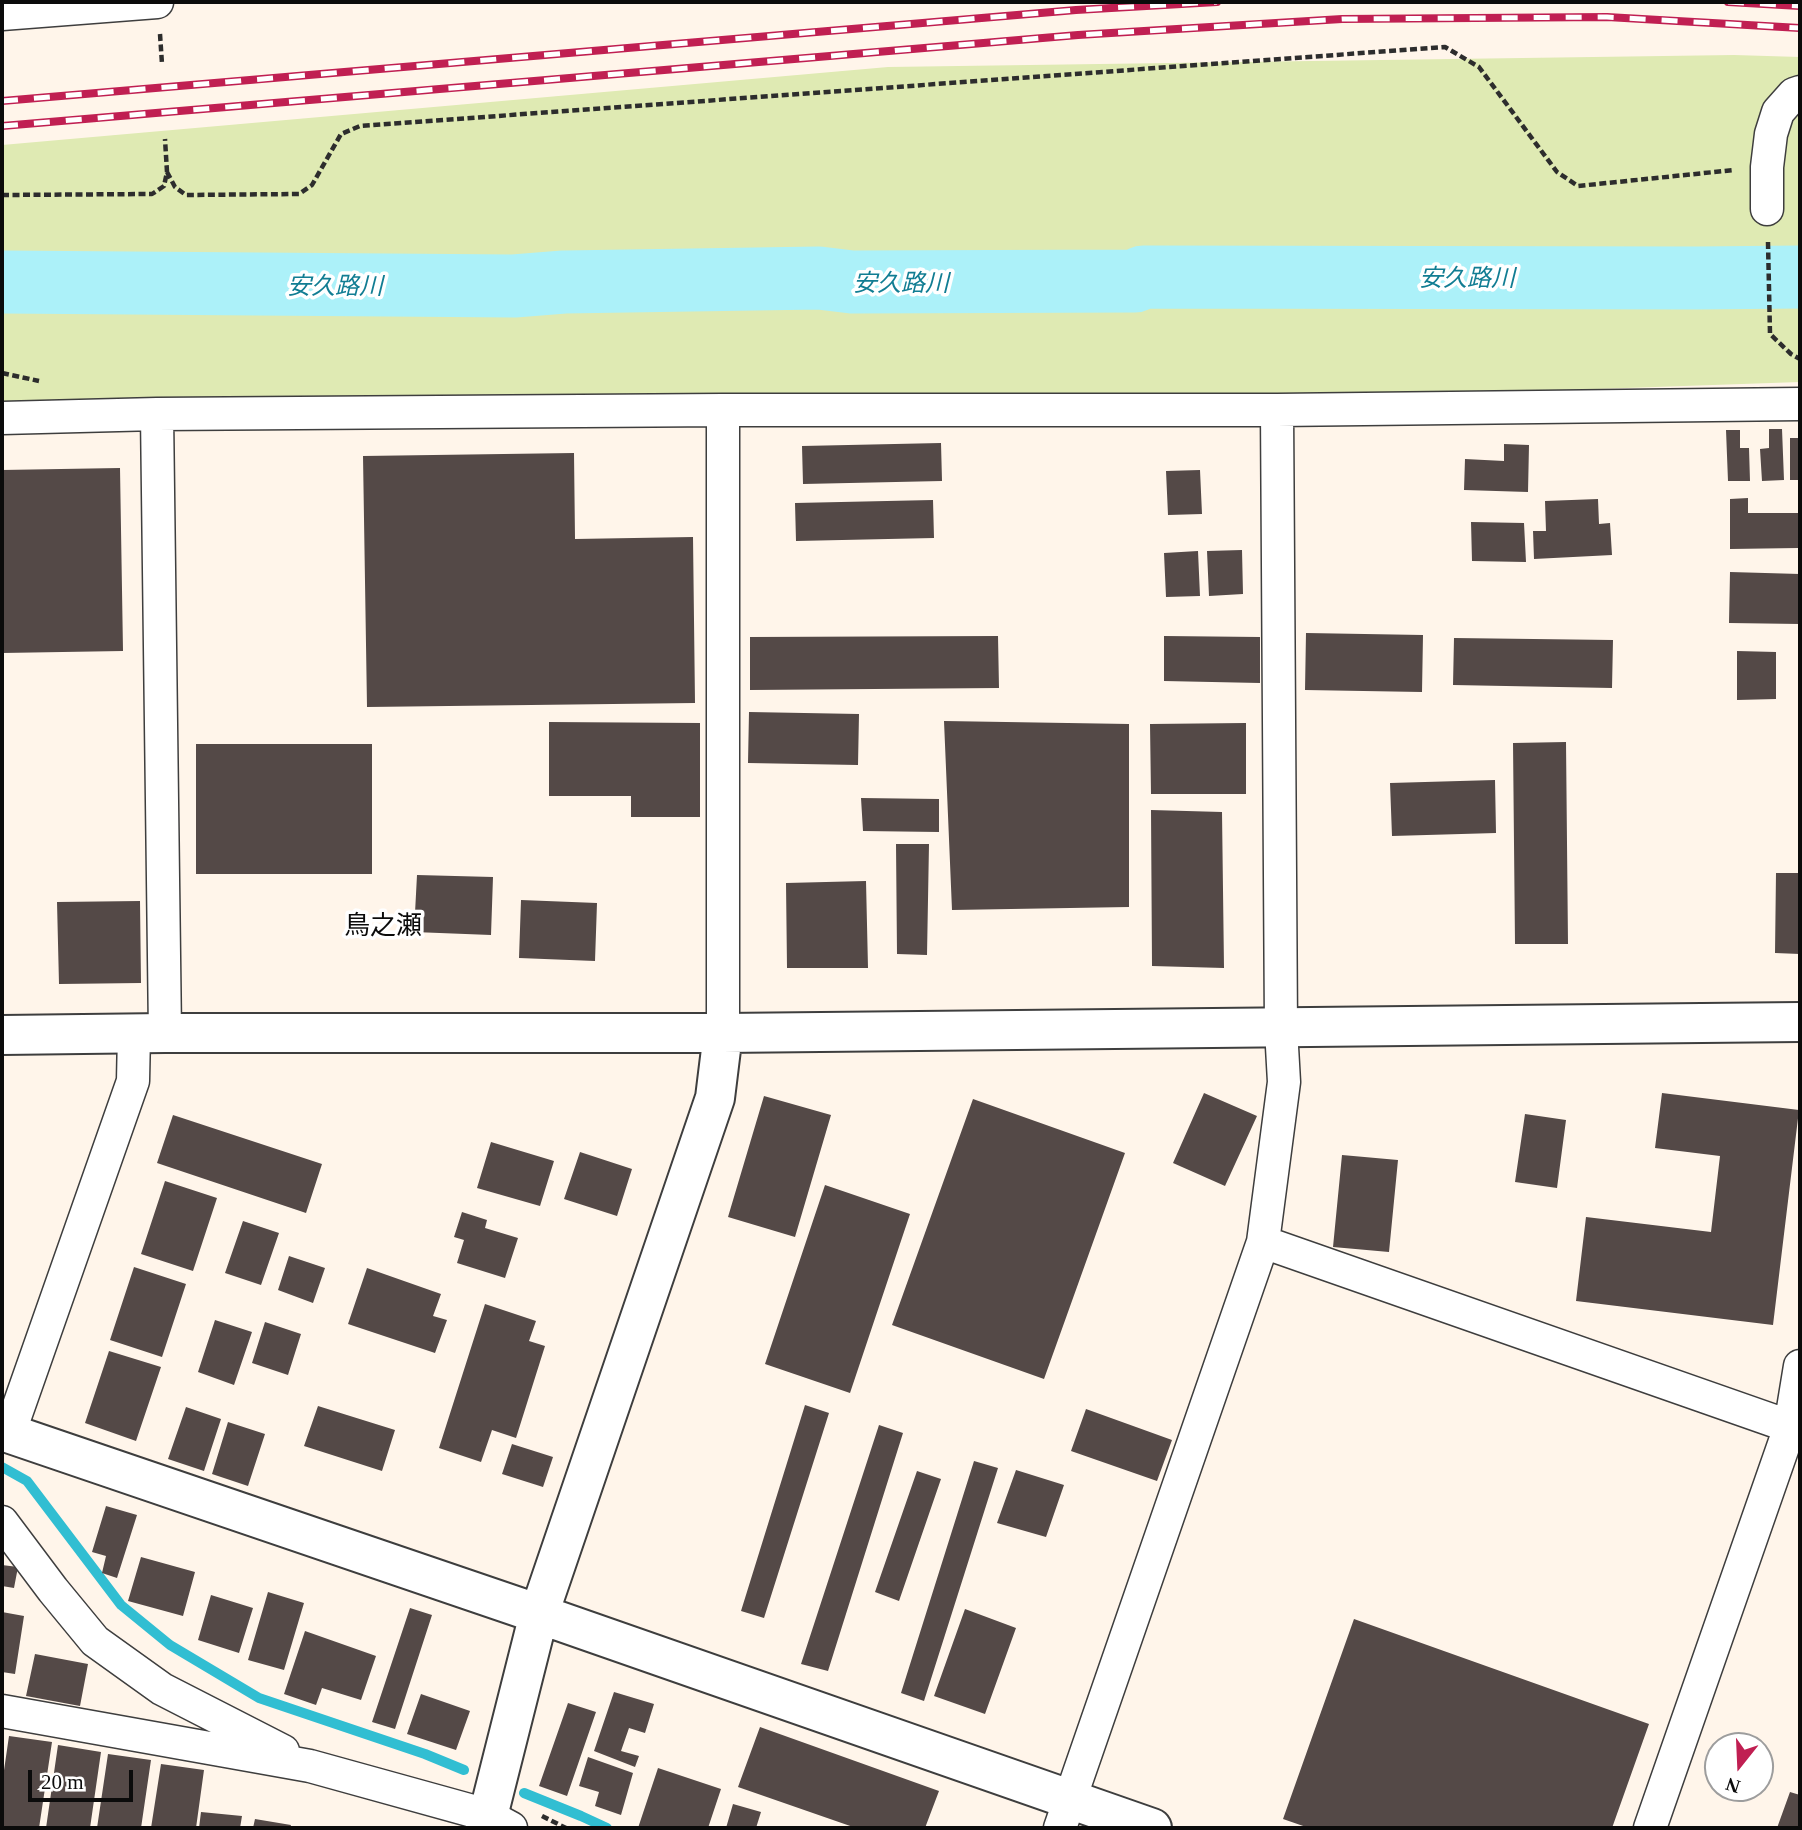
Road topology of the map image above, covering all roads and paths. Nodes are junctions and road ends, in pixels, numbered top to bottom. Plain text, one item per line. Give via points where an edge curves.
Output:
1 (156, 2) edge
2 (2, 14) edge
3 (1800, 92) edge
4 (165, 139) dead end
5 (1767, 167) junction
6 (167, 172) junction
7 (2, 195) edge
8 (1767, 209) joint
9 (1800, 359) edge
10 (1800, 404) edge
11 (723, 410) junction
12 (1277, 410) junction
13 (158, 414) junction
14 (2, 418) edge
15 (1800, 1023) edge
16 (1280, 1029) junction
17 (150, 1033) junction
18 (723, 1033) junction
19 (2, 1035) edge
20 (1263, 1242) junction
21 (1800, 1366) edge
22 (1795, 1429) edge
23 (5, 1432) edge
24 (2, 1522) edge
25 (539, 1614) junction
26 (2, 1712) edge
27 (310, 1766) junction
28 (1065, 1814) edge
29 (541, 1816) dead end
30 (494, 1824) edge
31 (566, 1828) edge
32 (1152, 1828) edge
33 (1650, 1828) edge

1 - 2 street
3 - 5 street via 1779,111
4 - 6 path
5 - 6 path via 1578,186 1557,172 1479,67 1445,47 360,126 341,134 312,185 299,194 186,195
5 - 8 street
6 - 7 path via 163,186 152,194
8 - 9 path via 1770,334
10 - 12 street
11 - 12 street
11 - 13 street
11 - 18 street
12 - 16 street
13 - 14 street
13 - 17 street
15 - 16 street
16 - 18 street
16 - 20 street via 1283,1082
17 - 18 street
17 - 19 street
17 - 23 street
18 - 25 street via 715,1098
20 - 22 street
20 - 28 street
21 - 22 street
22 - 33 street
23 - 25 street
24 - 27 street via 95,1641 162,1689
25 - 28 street
25 - 30 street
26 - 27 street
27 - 30 street
28 - 32 street
29 - 31 path

